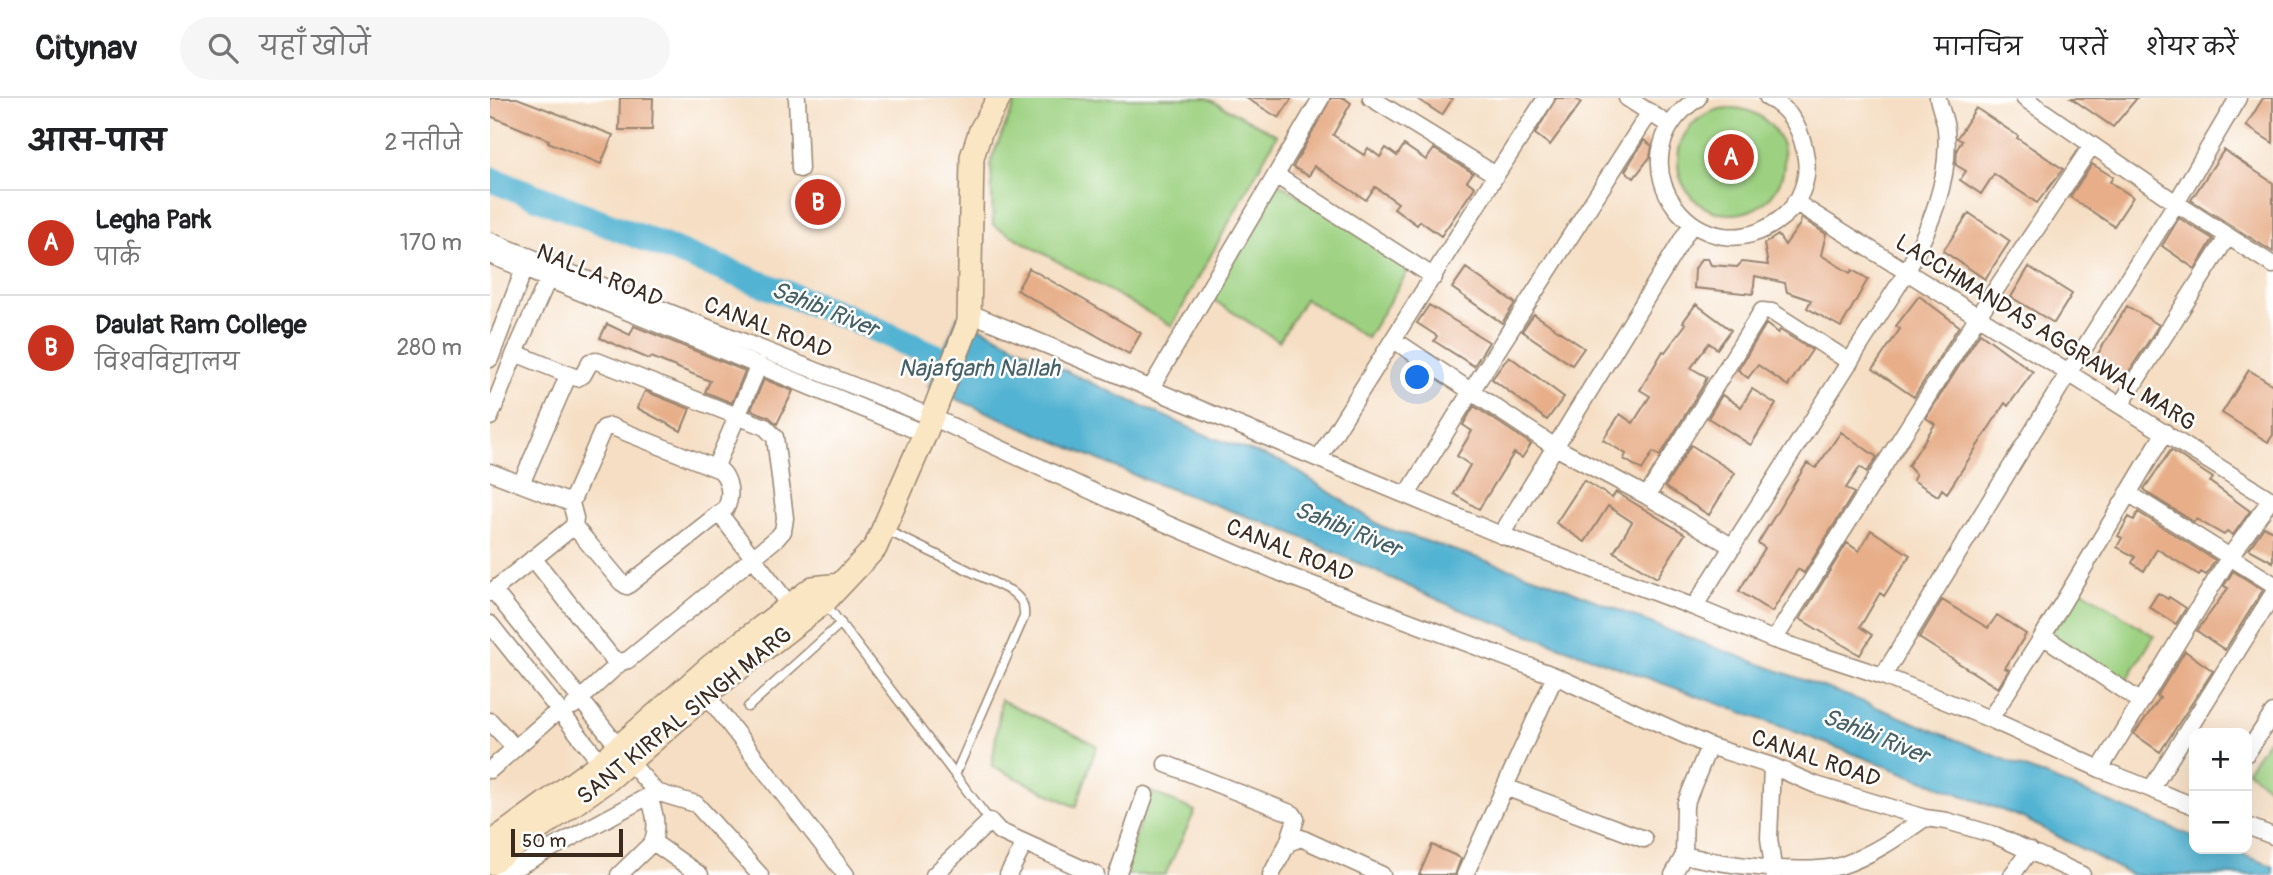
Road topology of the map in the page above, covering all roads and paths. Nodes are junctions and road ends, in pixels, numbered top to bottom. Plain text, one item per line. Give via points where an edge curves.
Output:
1 (797, 98) edge
2 (999, 98) edge
3 (1321, 98) edge
4 (1371, 98) edge
5 (1546, 98) edge
6 (1627, 98) edge
7 (1698, 98) edge
8 (1942, 98) edge
9 (2024, 98) edge
10 (2238, 98) edge
11 (1772, 99) edge
12 (1650, 112) junction
13 (1670, 125) junction
14 (2092, 145) junction
15 (800, 169) dead end
16 (1496, 175) junction
17 (1277, 176) junction
18 (1795, 202) junction
19 (2176, 203) junction
20 (1691, 225) junction
21 (2228, 236) junction
22 (490, 241) edge
23 (490, 255) edge
24 (2273, 265) edge
25 (524, 269) junction
26 (1906, 273) junction
27 (1434, 276) junction
28 (548, 279) junction
29 (1978, 316) junction
30 (970, 317) junction
31 (1394, 340) junction
32 (515, 353) junction
33 (490, 359) edge
34 (1850, 362) junction
35 (759, 365) junction
36 (2069, 372) junction
37 (568, 376) junction
38 (1151, 388) junction
39 (1470, 393) junction
40 (2121, 404) junction
41 (490, 417) edge
42 (737, 417) junction
43 (931, 419) junction
44 (2165, 432) junction
45 (1555, 447) junction
46 (1319, 458) junction
47 (715, 468) junction
48 (490, 472) edge
49 (521, 484) junction
50 (2128, 494) junction
51 (1407, 495) junction
52 (1647, 496) junction
53 (2272, 500) edge
54 (571, 503) junction
55 (719, 513) junction
56 (575, 526) junction
57 (884, 529) junction
58 (1501, 535) junction
59 (1733, 547) junction
60 (754, 557) junction
61 (533, 558) junction
62 (2229, 558) junction
63 (2273, 584) edge
64 (492, 591) edge
65 (832, 594) junction
66 (2273, 594) edge
67 (790, 606) junction
68 (1695, 607) junction
69 (841, 623) junction
70 (490, 624) edge
71 (2043, 636) junction
72 (1774, 640) junction
73 (621, 662) junction
74 (1555, 676) junction
75 (1883, 677) junction
76 (706, 694) junction
77 (580, 699) junction
78 (2141, 702) junction
79 (748, 707) dead end
80 (561, 712) junction
81 (2273, 713) edge
82 (1990, 719) junction
83 (490, 721) edge
84 (1709, 746) junction
85 (2252, 746) edge
86 (515, 748) junction
87 (618, 762) junction
88 (1166, 764) dead end
89 (1772, 766) junction
90 (2100, 769) junction
91 (490, 770) edge
92 (955, 775) junction
93 (1505, 787) junction
94 (2151, 789) junction
95 (652, 794) junction
96 (1145, 795) dead end
97 (2189, 804) edge
98 (1925, 818) junction
99 (990, 821) junction
100 (2252, 828) edge
101 (2273, 836) edge
102 (1644, 839) dead end
103 (653, 842) junction
104 (1024, 843) junction
105 (1287, 843) junction
106 (490, 844) edge
107 (2030, 850) junction
108 (1684, 855) junction
109 (490, 863) edge
110 (693, 873) edge
111 (1773, 873) edge
112 (2078, 874) edge
113 (502, 875) edge
114 (619, 875) edge
115 (760, 875) edge
116 (846, 875) edge
117 (934, 875) edge
118 (1008, 875) edge
119 (1096, 875) edge
120 (1117, 875) edge
121 (1271, 875) edge
122 (1382, 875) edge
123 (1465, 875) edge
124 (1673, 875) edge
125 (2012, 875) edge

1 - 15 street
2 - 30 street via 972,157
3 - 17 street
4 - 16 street
5 - 16 street
6 - 12 street
7 - 13 street
8 - 26 street via 1944,182
9 - 14 street
10 - 19 street
11 - 18 street via 1793,119 1804,142 1807,167
12 - 13 street
12 - 39 street
13 - 20 street via 1659,157 1661,183 1673,206
14 - 19 street
14 - 29 street
16 - 27 street
17 - 27 street
17 - 38 street
18 - 20 street via 1770,228 1746,237 1721,236
18 - 26 street, LACCHMANDAS AGGRAWAL MARG
19 - 21 street
19 - 36 street
20 - 45 street
21 - 24 street
21 - 40 street
22 - 43 street, CANAL ROAD
23 - 25 street, NALLA ROAD
25 - 28 street, NALLA ROAD
25 - 33 street
26 - 29 street, LACCHMANDAS AGGRAWAL MARG
26 - 34 street
27 - 31 street
28 - 32 street
28 - 35 street, NALLA ROAD
29 - 36 street, LACCHMANDAS AGGRAWAL MARG
29 - 72 street
30 - 38 street
30 - 43 street, SANT KIRPAL SINGH MARG
31 - 39 street
31 - 46 street
32 - 37 street
32 - 41 street
34 - 52 street via 1772,312 1762,311
34 - 59 street
35 - 42 street
35 - 43 street, NALLA ROAD
36 - 40 street, LACCHMANDAS AGGRAWAL MARG
36 - 75 street
37 - 42 street via 580,377 590,362 597,361
37 - 49 street
38 - 46 street
39 - 45 street
39 - 51 street
40 - 44 street, LACCHMANDAS AGGRAWAL MARG
42 - 47 street
42 - 60 street via 765,427 775,437 783,531
43 - 57 street, SANT KIRPAL SINGH MARG
43 - 74 street, CANAL ROAD via 1286,575
44 - 50 street
44 - 53 street, LACCHMANDAS AGGRAWAL MARG
45 - 52 street
45 - 58 street
46 - 51 street
47 - 54 street via 610,426 604,428
47 - 55 street via 724,474 730,498
48 - 49 street
49 - 54 street
50 - 62 street
50 - 71 street
51 - 58 street
52 - 59 street
53 - 62 street
54 - 56 street
55 - 56 street via 627,586
55 - 60 street
56 - 61 street
57 - 65 street, SANT KIRPAL SINGH MARG via 875,548
57 - 92 lane via 1011,591 1025,607
58 - 68 street
59 - 68 street
60 - 67 street
60 - 73 street
61 - 64 street
61 - 73 street via 612,658
62 - 63 street
62 - 78 street
64 - 77 street
65 - 67 street, SANT KIRPAL SINGH MARG via 813,588
65 - 69 lane
65 - 76 street, SANT KIRPAL SINGH MARG
66 - 94 street
67 - 87 street, SANT KIRPAL SINGH MARG via 711,666
68 - 72 street
69 - 79 lane
69 - 92 lane
70 - 80 street
71 - 78 street
71 - 82 street
72 - 75 street
73 - 77 street
74 - 84 street, CANAL ROAD
74 - 93 street
75 - 82 street
76 - 87 street, SANT KIRPAL SINGH MARG
76 - 116 street
77 - 80 street
77 - 87 street
78 - 90 street
80 - 86 street
80 - 87 street
81 - 85 street
82 - 90 street
83 - 86 street
84 - 89 street, CANAL ROAD
84 - 108 street via 1685,805
86 - 91 street
87 - 95 street
87 - 106 street, SANT KIRPAL SINGH MARG
87 - 109 street, SANT KIRPAL SINGH MARG
88 - 105 street via 1293,814 1296,819
89 - 98 street, CANAL ROAD via 1816,785
89 - 111 street via 1769,838
90 - 94 street
92 - 99 lane
93 - 102 street
93 - 123 street
94 - 97 street
95 - 103 street
95 - 113 street
95 - 115 street via 696,804
96 - 120 street
98 - 107 street, CANAL ROAD via 1995,835
98 - 111 street via 1888,844 1840,866
99 - 104 street via 999,831
99 - 117 street
100 - 101 street
103 - 110 street
103 - 114 street
104 - 118 street
104 - 119 street
105 - 121 street
105 - 122 street via 1301,838
107 - 112 street, CANAL ROAD
107 - 125 street
108 - 111 street
108 - 124 street

